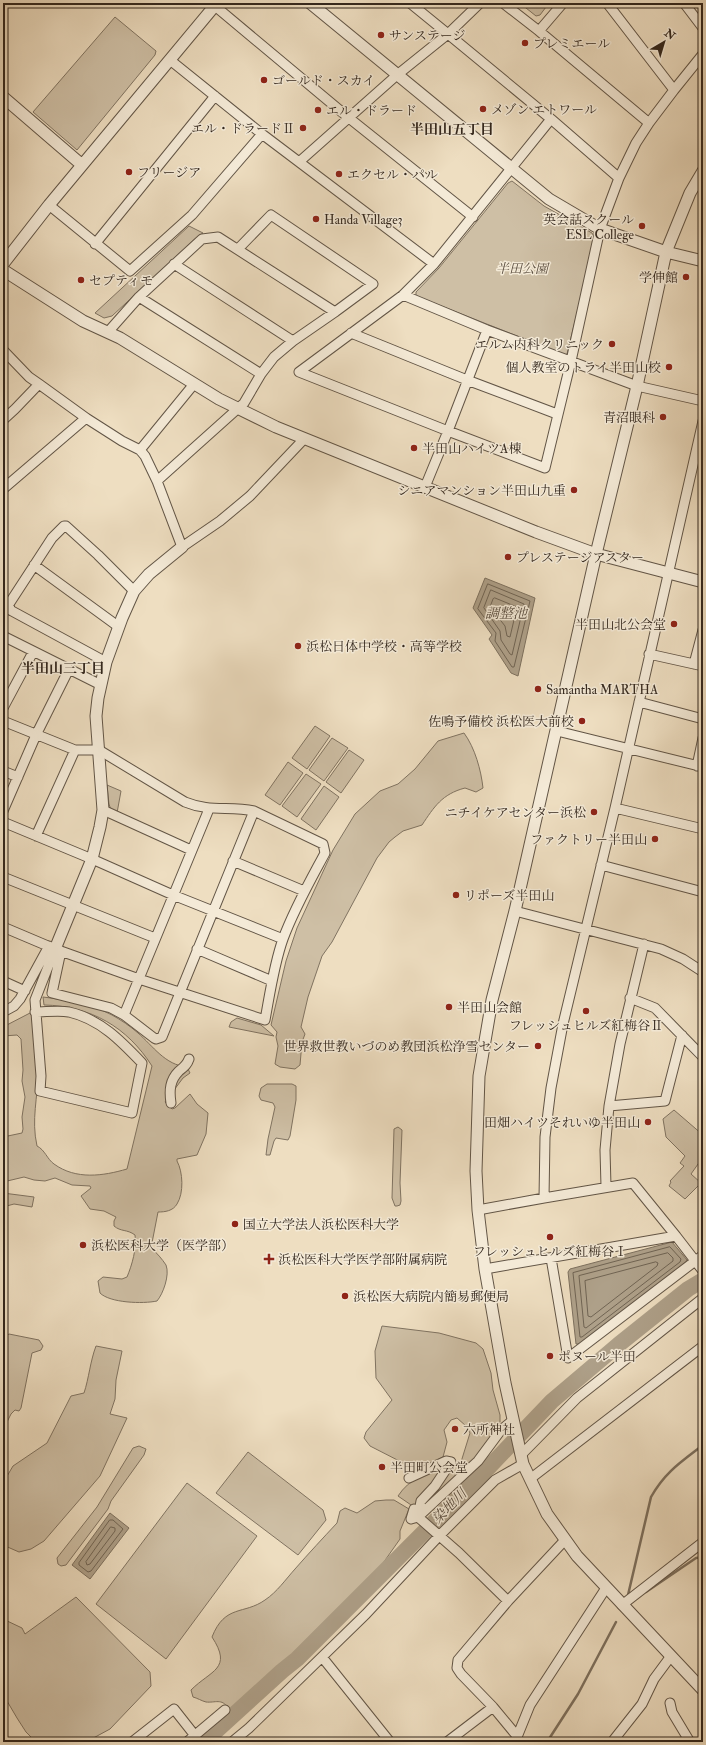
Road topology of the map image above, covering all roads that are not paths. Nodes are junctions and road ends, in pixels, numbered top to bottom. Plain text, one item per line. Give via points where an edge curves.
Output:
1 (310, 3) edge
2 (410, 3) edge
3 (480, 3) edge
4 (503, 3) edge
5 (563, 3) edge
6 (607, 3) edge
7 (684, 3) edge
8 (216, 5) edge
9 (703, 28) edge
10 (539, 31) junction
11 (448, 34) junction
12 (703, 54) edge
13 (170, 60) junction
14 (397, 75) junction
15 (674, 90) junction
16 (215, 96) junction
17 (3, 97) edge
18 (349, 118) junction
19 (551, 119) junction
20 (649, 123) junction
21 (262, 134) junction
22 (299, 162) junction
23 (82, 165) junction
24 (511, 170) junction
25 (703, 171) edge
26 (619, 178) junction
27 (49, 204) junction
28 (473, 217) junction
29 (600, 229) junction
30 (95, 244) junction
31 (238, 249) junction
32 (666, 252) junction
33 (703, 261) edge
34 (3, 264) edge
35 (174, 264) junction
36 (434, 264) junction
37 (3, 270) edge
38 (403, 295) junction
39 (139, 297) junction
40 (335, 312) junction
41 (487, 330) junction
42 (108, 332) junction
43 (352, 333) junction
44 (294, 341) junction
45 (3, 350) edge
46 (571, 361) junction
47 (261, 374) junction
48 (467, 380) junction
49 (39, 384) junction
50 (194, 384) junction
51 (637, 386) junction
52 (703, 401) edge
53 (237, 409) junction
54 (557, 414) junction
55 (86, 418) junction
56 (3, 420) edge
57 (703, 421) edge
58 (448, 431) junction
59 (304, 439) junction
60 (140, 450) junction
61 (157, 481) junction
62 (425, 487) junction
63 (3, 489) edge
64 (182, 547) junction
65 (596, 554) junction
66 (34, 565) junction
67 (667, 574) junction
68 (703, 582) edge
69 (134, 592) junction
70 (119, 627) junction
71 (703, 630) edge
72 (3, 636) edge
73 (33, 652) junction
74 (649, 654) junction
75 (106, 662) junction
76 (699, 665) edge
77 (68, 669) junction
78 (101, 685) junction
79 (639, 702) junction
80 (3, 708) edge
81 (703, 719) edge
82 (3, 721) edge
83 (557, 732) junction
84 (36, 735) junction
85 (703, 738) edge
86 (76, 750) junction
87 (99, 750) junction
88 (628, 750) junction
89 (700, 766) edge
90 (3, 771) edge
91 (18, 777) junction
92 (614, 808) junction
93 (209, 809) junction
94 (103, 810) junction
95 (3, 811) edge
96 (254, 811) junction
97 (3, 822) edge
98 (703, 829) edge
99 (36, 836) junction
100 (192, 850) junction
101 (92, 859) junction
102 (233, 861) junction
103 (601, 865) junction
104 (3, 877) edge
105 (304, 891) junction
106 (703, 892) edge
107 (173, 895) junction
108 (73, 905) junction
109 (213, 910) junction
110 (515, 911) junction
111 (3, 927) edge
112 (585, 929) junction
113 (155, 938) junction
114 (283, 939) junction
115 (644, 944) junction
116 (55, 948) junction
117 (197, 949) junction
118 (703, 972) edge
119 (139, 980) junction
120 (3, 981) edge
121 (272, 981) junction
122 (25, 991) junction
123 (180, 992) junction
124 (630, 998) junction
125 (3, 1012) edge
126 (35, 1012) junction
127 (124, 1015) junction
128 (682, 1035) junction
129 (703, 1057) edge
130 (189, 1059) dead end
131 (171, 1103) dead end
132 (609, 1106) junction
133 (606, 1186) junction
134 (544, 1198) junction
135 (478, 1210) junction
136 (676, 1236) junction
137 (551, 1258) junction
138 (701, 1264) edge
139 (485, 1269) junction
140 (703, 1298) edge
141 (703, 1346) edge
142 (512, 1421) junction
143 (521, 1456) junction
144 (409, 1478) dead end
145 (530, 1479) junction
146 (417, 1515) junction
147 (437, 1534) junction
148 (565, 1540) junction
149 (703, 1542) edge
150 (606, 1588) junction
151 (508, 1601) junction
152 (622, 1605) junction
153 (671, 1656) junction
154 (322, 1657) junction
155 (703, 1690) edge
156 (670, 1703) dead end
157 (493, 1707) junction
158 (225, 1710) dead end
159 (198, 1738) edge
160 (516, 1739) edge
161 (132, 1742) edge
162 (187, 1742) edge
163 (232, 1742) edge
164 (390, 1742) edge
165 (447, 1742) edge
166 (612, 1742) edge
167 (690, 1742) edge

1 - 14 street
2 - 11 street
3 - 11 street
4 - 10 street
5 - 10 street
6 - 15 street
7 - 9 street
8 - 13 street
8 - 18 street
10 - 20 street
11 - 14 street
11 - 19 street
12 - 15 street
13 - 16 street
13 - 23 street
14 - 18 street
14 - 24 street
15 - 20 street
16 - 21 street
16 - 30 street
17 - 23 street
18 - 22 street
18 - 28 street
19 - 24 street
19 - 26 street
20 - 26 street
21 - 22 street
21 - 30 street via 192,215 130,271
22 - 36 street
23 - 27 street
24 - 28 street
24 - 29 street via 559,206
25 - 32 street via 690,193
26 - 29 street
27 - 30 street
27 - 34 street
28 - 36 street
29 - 32 street
29 - 46 street
31 - 35 street via 218,237 202,239
31 - 40 street
31 - 40 street via 271,215 373,284
32 - 33 street
32 - 51 street
35 - 39 street
35 - 44 street
36 - 38 street
37 - 42 street via 83,322
38 - 41 street
38 - 43 street
39 - 42 street
39 - 47 street
40 - 44 street
41 - 46 street
41 - 48 street
42 - 50 street
43 - 48 street
43 - 58 street via 299,372
44 - 47 street via 274,357
45 - 49 street
46 - 51 street
46 - 54 street
47 - 53 street via 244,403
48 - 54 street
48 - 58 street
49 - 55 street
49 - 56 street via 16,410
50 - 53 street
50 - 60 street
51 - 52 street
51 - 65 street
53 - 59 street
53 - 61 street
54 - 58 street via 545,468
55 - 60 street
55 - 63 street
57 - 67 street
58 - 62 street
59 - 62 street
59 - 64 street via 250,496
60 - 61 street
61 - 64 street
62 - 65 street
64 - 69 street via 149,574
65 - 67 street
65 - 83 street
66 - 69 street via 52,538 66,526
66 - 70 street
66 - 75 street via 9,604 10,610
67 - 68 street
67 - 74 street
69 - 70 street
70 - 75 street
71 - 76 street
72 - 73 street
73 - 77 street
73 - 80 street
74 - 76 street
74 - 79 street
75 - 78 street
77 - 78 street
77 - 84 street
78 - 87 street via 96,716
79 - 81 street
79 - 88 street
82 - 84 street
83 - 88 street
83 - 110 street
84 - 86 street
84 - 91 street
85 - 89 street
86 - 87 street
86 - 99 street
87 - 93 street via 185,802
87 - 94 street
88 - 89 street
88 - 92 street
90 - 91 street
91 - 95 street
92 - 98 street
92 - 103 street
93 - 96 street
93 - 100 street
94 - 100 street
94 - 101 street
96 - 102 street
96 - 105 street via 323,844 325,853
97 - 99 street
99 - 101 street
100 - 107 street
101 - 107 street
101 - 108 street
102 - 105 street
102 - 109 street
103 - 106 street
103 - 112 street
104 - 108 street
105 - 114 street
107 - 109 street
107 - 113 street
108 - 113 street
108 - 116 street
109 - 114 street
109 - 117 street
110 - 112 street
110 - 135 street via 492,1000 479,1076 475,1154
111 - 116 street
112 - 115 street
112 - 134 street via 551,1088 545,1137
113 - 119 street
114 - 121 street
115 - 118 street via 677,955
115 - 124 street
116 - 119 street
116 - 122 street
116 - 126 street via 35,1000
116 - 127 street via 52,993 101,1004
117 - 121 street
117 - 123 street
119 - 123 street
119 - 127 street
120 - 122 street
121 - 123 street via 265,1020
122 - 125 street via 14,1006
123 - 127 street via 162,1037 154,1038
124 - 128 street via 655,1008
124 - 132 street
126 - 126 street via 40,1091 132,1113 142,1063 127,1046 100,1024 83,1016 68,1012
128 - 129 street
128 - 132 street via 665,1101
130 - 131 street via 188,1064 174,1076 169,1092
132 - 133 street via 605,1150
133 - 134 street
133 - 136 street via 633,1183
134 - 135 street
135 - 139 street
136 - 137 street
136 - 138 street
137 - 138 street via 568,1358
137 - 139 street
139 - 142 street
140 - 143 street via 577,1398
141 - 145 street
142 - 143 street
142 - 146 street via 501,1430 478,1461
143 - 145 street
143 - 147 street
144 - 146 street via 446,1461 451,1462 421,1501
145 - 148 street
146 - 147 street
147 - 151 street
147 - 154 street via 366,1614
148 - 150 street
148 - 151 street
149 - 152 street
150 - 152 street
150 - 160 street via 530,1704
151 - 157 street via 458,1660 457,1668 461,1674
152 - 153 street
153 - 155 street
153 - 166 street via 654,1679 642,1704
154 - 163 street
154 - 164 street
156 - 167 street via 672,1712
157 - 160 street
157 - 165 street
158 - 159 street
159 - 161 street via 174,1709
159 - 162 street

